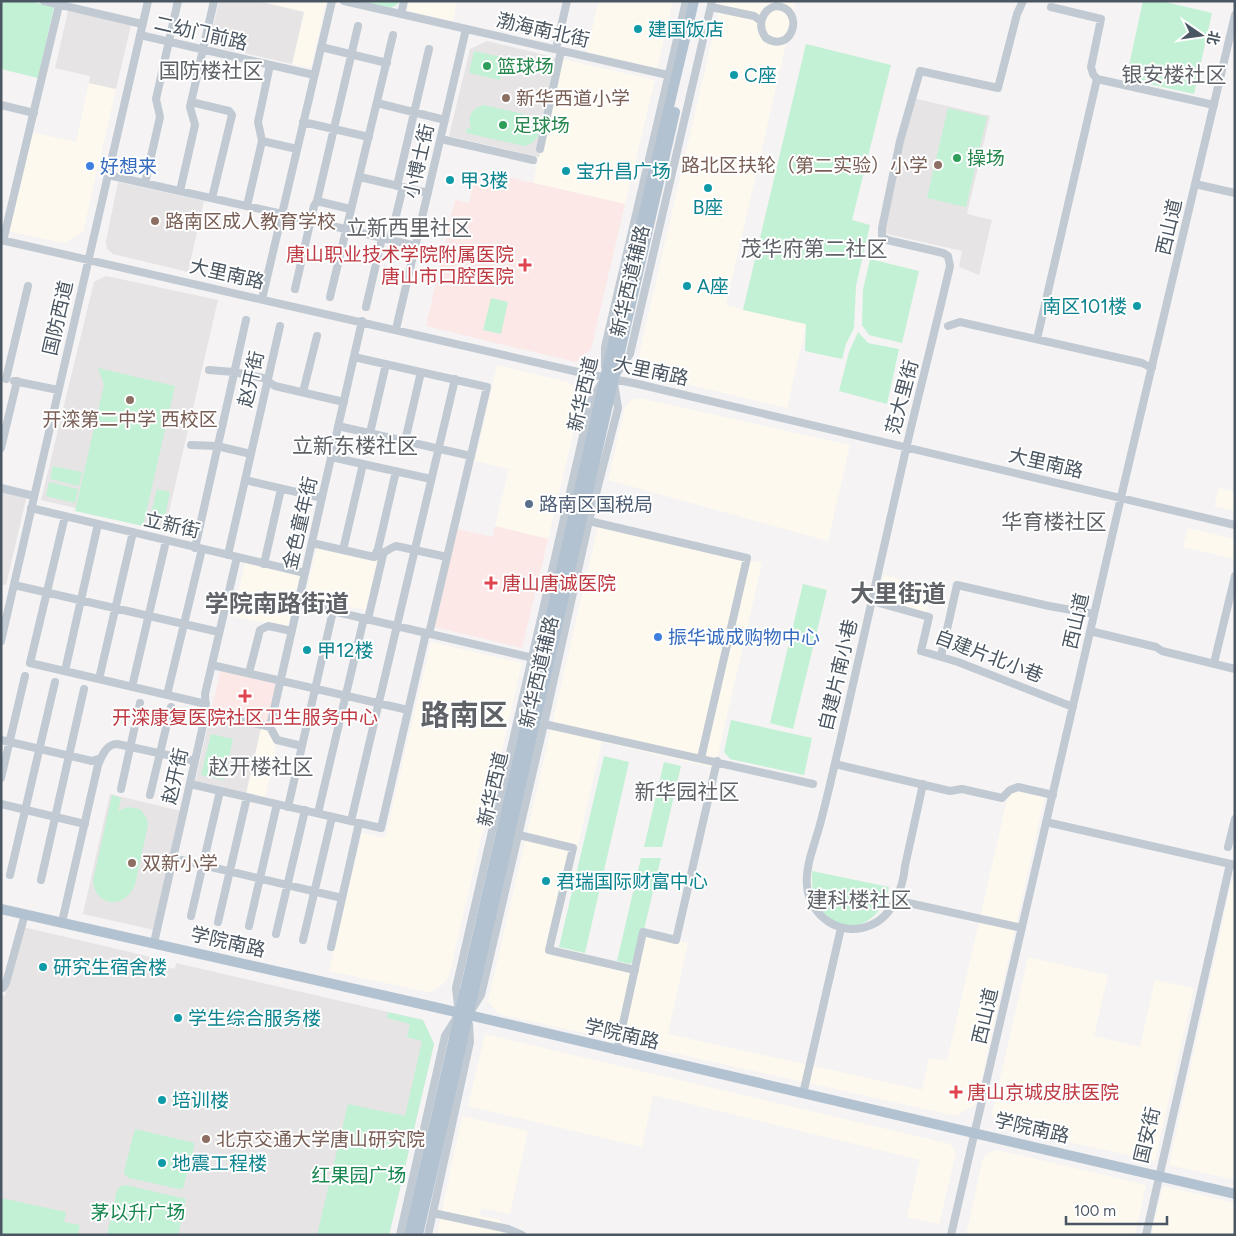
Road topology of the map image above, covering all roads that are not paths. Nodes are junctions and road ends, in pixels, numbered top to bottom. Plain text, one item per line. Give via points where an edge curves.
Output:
1 (44, 1) edge
2 (148, 1) edge
3 (178, 1) edge
4 (214, 1) edge
5 (332, 1) edge
6 (344, 1) edge
7 (404, 1) edge
8 (567, 1) edge
9 (686, 1) edge
10 (694, 1) edge
11 (701, 1) edge
12 (1021, 1) edge
13 (59, 3) edge
14 (711, 4) edge
15 (1051, 7) dead end
16 (401, 14) junction
17 (1235, 15) edge
18 (761, 21) junction
19 (142, 24) junction
20 (358, 26) dead end
21 (466, 29) junction
22 (393, 35) dead end
23 (140, 36) junction
24 (168, 42) junction
25 (321, 47) junction
26 (429, 49) dead end
27 (1231, 49) edge
28 (203, 50) junction
29 (559, 50) junction
30 (352, 54) junction
31 (386, 63) junction
32 (270, 65) junction
33 (314, 75) junction
34 (673, 76) junction
35 (1097, 79) junction
36 (191, 102) junction
37 (377, 103) junction
38 (1, 105) edge
39 (1214, 105) junction
40 (34, 112) junction
41 (414, 112) junction
42 (445, 120) junction
43 (303, 122) junction
44 (334, 129) junction
45 (369, 137) junction
46 (440, 139) junction
47 (262, 142) junction
48 (540, 149) dead end
49 (297, 150) junction
50 (533, 160) dead end
51 (108, 174) junction
52 (360, 177) junction
53 (145, 183) junction
54 (1195, 184) junction
55 (400, 187) junction
56 (180, 191) junction
57 (1235, 193) edge
58 (428, 194) junction
59 (212, 198) junction
60 (318, 201) junction
61 (247, 206) junction
62 (350, 209) junction
63 (282, 214) junction
64 (311, 221) junction
65 (345, 229) junction
66 (386, 239) junction
67 (2, 241) edge
68 (416, 246) junction
69 (88, 260) junction
70 (28, 286) dead end
71 (295, 289) dead end
72 (330, 297) dead end
73 (262, 298) junction
74 (366, 307) dead end
75 (246, 320) dead end
76 (362, 322) junction
77 (280, 326) dead end
78 (948, 326) dead end
79 (396, 329) junction
80 (317, 336) dead end
81 (1037, 339) junction
82 (354, 356) junction
83 (386, 364) junction
84 (1152, 368) junction
85 (209, 370) dead end
86 (234, 372) junction
87 (421, 372) junction
88 (609, 378) junction
89 (4, 379) edge
90 (455, 379) junction
91 (17, 381) junction
92 (268, 381) junction
93 (58, 390) junction
94 (303, 392) junction
95 (344, 402) junction
96 (338, 426) junction
97 (370, 433) junction
98 (405, 441) junction
99 (191, 445) dead end
100 (217, 446) junction
101 (907, 447) junction
102 (1, 448) edge
103 (438, 449) junction
104 (251, 454) junction
105 (471, 456) junction
106 (331, 457) junction
107 (363, 464) junction
108 (396, 471) junction
109 (431, 479) junction
110 (245, 480) junction
111 (1, 488) edge
112 (282, 488) junction
113 (34, 496) junction
114 (322, 498) junction
115 (1121, 498) junction
116 (31, 508) junction
117 (65, 516) junction
118 (589, 521) junction
119 (98, 524) junction
120 (1235, 525) edge
121 (133, 532) junction
122 (166, 540) junction
123 (312, 543) junction
124 (198, 548) junction
125 (343, 550) junction
126 (414, 550) junction
127 (228, 555) junction
128 (383, 555) junction
129 (237, 557) junction
130 (374, 557) junction
131 (447, 557) junction
132 (264, 564) junction
133 (305, 573) junction
134 (1235, 576) edge
135 (14, 585) junction
136 (47, 592) junction
137 (81, 600) junction
138 (872, 601) junction
139 (298, 603) junction
140 (115, 608) junction
141 (333, 611) junction
142 (1094, 614) junction
143 (149, 616) junction
144 (366, 619) junction
145 (184, 624) junction
146 (397, 626) junction
147 (292, 631) junction
148 (1090, 631) junction
149 (220, 632) junction
150 (428, 633) junction
151 (1, 642) edge
152 (941, 656) junction
153 (533, 658) junction
154 (1214, 663) junction
155 (212, 665) junction
156 (1235, 669) edge
157 (65, 671) junction
158 (249, 673) junction
159 (25, 676) dead end
160 (99, 679) junction
161 (280, 680) junction
162 (55, 682) dead end
163 (132, 687) junction
164 (315, 688) junction
165 (84, 689) dead end
166 (167, 695) junction
167 (346, 696) junction
168 (140, 703) dead end
169 (378, 703) junction
170 (171, 707) dead end
171 (1073, 707) junction
172 (206, 708) junction
173 (408, 710) junction
174 (544, 724) junction
175 (270, 727) junction
176 (1, 740) edge
177 (10, 742) junction
178 (302, 746) junction
179 (131, 747) junction
180 (39, 749) junction
181 (160, 754) junction
182 (69, 756) junction
183 (101, 758) junction
184 (701, 758) junction
185 (717, 761) junction
186 (195, 762) junction
187 (834, 764) junction
188 (1, 778) edge
189 (190, 784) junction
190 (813, 784) dead end
191 (923, 784) junction
192 (121, 789) dead end
193 (220, 791) junction
194 (150, 794) dead end
195 (1052, 795) junction
196 (247, 797) junction
197 (1, 804) edge
198 (277, 804) junction
199 (288, 807) junction
200 (24, 810) junction
201 (305, 810) junction
202 (318, 814) junction
203 (55, 817) junction
204 (332, 817) junction
205 (1235, 819) edge
206 (355, 822) junction
207 (1046, 822) junction
208 (85, 824) junction
209 (514, 834) junction
210 (1228, 847) dead end
211 (173, 858) junction
212 (203, 865) junction
213 (1232, 865) edge
214 (230, 871) junction
215 (10, 875) dead end
216 (260, 878) junction
217 (40, 880) dead end
218 (288, 885) junction
219 (315, 891) junction
220 (342, 898) junction
221 (895, 900) junction
222 (1, 909) edge
223 (25, 914) junction
224 (191, 916) dead end
225 (62, 922) junction
226 (218, 922) dead end
227 (249, 926) dead end
228 (840, 928) junction
229 (1022, 928) junction
230 (276, 934) dead end
231 (303, 940) dead end
232 (154, 943) junction
233 (331, 947) dead end
234 (635, 970) junction
235 (1, 988) edge
236 (464, 1015) junction
237 (617, 1051) junction
238 (803, 1094) junction
239 (975, 1132) junction
240 (1157, 1176) junction
241 (1235, 1194) edge
242 (433, 1212) junction
243 (508, 1232) edge
244 (400, 1235) edge
245 (409, 1235) edge
246 (418, 1235) edge
247 (428, 1235) edge
248 (522, 1235) edge
249 (951, 1235) edge
250 (1141, 1235) edge
251 (1146, 1235) edge

1 - 13 street
2 - 19 street, 国防西道
3 - 24 street
4 - 28 street
5 - 25 street
6 - 16 street, 渤海南北街
7 - 16 street
8 - 29 street
9 - 34 street
10 - 34 main road, 新华西道
11 - 88 main road, 新华西道
12 - 101 street, 范大里街 via 998,88 920,71 900,141 882,236 887,240 943,253 950,262
13 - 19 street
13 - 40 street
14 - 18 street
14 - 88 street, 新华西道辅路 via 630,354
15 - 35 street via 1101,19 1091,67
16 - 21 street, 渤海南北街
17 - 27 street, 西山道
18 - 18 street via 762,34 770,41 781,42 790,35 793,21 786,8 771,7
19 - 23 street, 国防西道
20 - 30 street
21 - 29 street, 渤海南北街
21 - 42 street, 小博士街
22 - 31 street
23 - 24 street, 二幼门前路
23 - 51 street, 国防西道
24 - 28 street, 二幼门前路
24 - 53 street via 156,99 160,117
25 - 30 street
25 - 33 street
26 - 41 street
27 - 39 street, 西山道
28 - 32 street, 二幼门前路
28 - 36 street
29 - 34 street, 渤海南北街
29 - 48 street
30 - 31 street
30 - 44 street
31 - 37 street
32 - 33 street, 二幼门前路
32 - 47 street via 258,122
33 - 43 street
34 - 88 main road, 新华西道
35 - 39 street
35 - 81 street
36 - 56 street via 195,125
36 - 59 street via 229,111 232,115
37 - 41 street
37 - 45 street
38 - 40 street
39 - 54 street, 西山道
40 - 67 street
41 - 42 street
41 - 55 street
42 - 46 street, 小博士街
43 - 44 street
43 - 49 street
44 - 45 street
44 - 60 street
45 - 52 street
46 - 50 street
46 - 58 street, 小博士街
47 - 49 street
47 - 61 street
49 - 63 street
51 - 53 street
51 - 69 street, 国防西道
52 - 55 street
52 - 62 street
53 - 56 street
54 - 57 street
54 - 84 street, 西山道
55 - 58 street
55 - 66 street
56 - 59 street
58 - 68 street, 小博士街
59 - 61 street
60 - 62 street
60 - 64 street
61 - 63 street
62 - 65 street
63 - 64 street
63 - 73 street
64 - 65 street
64 - 71 street
65 - 66 street
65 - 72 street
66 - 68 street
66 - 74 street
67 - 69 street, 大里南路
68 - 79 street, 小博士街
69 - 73 street, 大里南路
69 - 93 street, 国防西道
70 - 89 street
73 - 76 street, 大里南路
75 - 86 street
76 - 79 street, 大里南路
76 - 82 street, 金色童年街
77 - 92 street, 赵开街
78 - 81 street via 960,322
79 - 88 street, 大里南路
80 - 94 street
81 - 84 street
82 - 83 street
82 - 95 street, 金色童年街
83 - 87 street
83 - 97 street
84 - 115 street, 西山道
85 - 86 street
86 - 92 street
86 - 100 street
87 - 90 street
87 - 98 street
88 - 101 street, 大里南路
88 - 118 street, 新华西道辅路 via 618,408
88 - 153 street, 新华西道辅路 via 591,401
88 - 209 main road, 新华西道
88 - 236 main road, 新华西道
89 - 91 street
90 - 103 street
90 - 105 street via 487,387
91 - 93 street
91 - 102 street
92 - 94 street via 275,386
92 - 104 street, 赵开街
93 - 113 street, 国防西道
94 - 95 street
95 - 96 street, 金色童年街
96 - 97 street
96 - 106 street, 金色童年街
97 - 98 street
98 - 103 street
99 - 100 street
100 - 104 street
100 - 124 street
101 - 115 street, 大里南路
101 - 138 street, 自建片南小巷
103 - 105 street
103 - 109 street
104 - 110 street, 赵开街
105 - 131 street
106 - 107 street
106 - 114 street, 金色童年街
107 - 108 street
107 - 125 street
108 - 109 street
108 - 130 street
109 - 126 street
110 - 112 street
110 - 127 street, 赵开街
111 - 113 street
112 - 114 street
112 - 132 street
113 - 116 street, 国防西道
114 - 123 street, 金色童年街
115 - 120 street, 大里南路
115 - 142 street, 西山道
116 - 117 street, 立新街
116 - 135 street, 国防西道
117 - 119 street, 立新街
117 - 136 street
118 - 174 street, 新华西道辅路
118 - 184 street via 747,558
119 - 121 street, 立新街
119 - 137 street
121 - 122 street, 立新街
121 - 140 street
122 - 124 street, 立新街
122 - 143 street
123 - 125 street
123 - 133 street, 金色童年街
124 - 127 street, 立新街
124 - 145 street
125 - 130 street
126 - 128 street via 396,546
126 - 131 street
126 - 146 street
127 - 129 street, 立新街
128 - 130 street
128 - 144 street
129 - 132 street, 立新街
129 - 149 street, 赵开街
131 - 150 street
132 - 133 street, 立新街
133 - 139 street, 金色童年街
134 - 154 street
135 - 136 street
135 - 151 street, 国防西道
136 - 137 street
136 - 157 street via 30,663
137 - 140 street
137 - 157 street
138 - 152 street, 自建片北小巷 via 928,617 921,651
138 - 187 street, 自建片南小巷
139 - 141 street
139 - 147 street, 金色童年街
140 - 143 street
140 - 160 street
141 - 144 street
141 - 164 street
142 - 148 street, 西山道
142 - 152 street via 957,586
143 - 145 street
143 - 163 street
144 - 146 street
144 - 167 street
145 - 149 street
145 - 166 street
146 - 150 street
146 - 169 street
147 - 158 street via 268,626 260,630
147 - 161 street, 金色童年街
148 - 154 street
148 - 171 street, 西山道
149 - 155 street, 赵开街
150 - 153 street
150 - 173 street
152 - 171 street, 自建片北小巷
153 - 236 street, 新华西道辅路 via 456,988
154 - 156 street
155 - 158 street
155 - 172 street, 赵开街 via 205,694
157 - 160 street
158 - 161 street
159 - 177 street
160 - 163 street
161 - 164 street
161 - 175 street, 金色童年街
162 - 180 street
163 - 166 street
164 - 167 street
164 - 178 street
165 - 182 street
166 - 172 street
167 - 169 street
167 - 202 street
168 - 179 street
169 - 173 street
169 - 206 street
170 - 181 street
171 - 195 street, 西山道
172 - 175 street
172 - 186 street, 赵开街
173 - 206 street via 381,828
174 - 184 street
174 - 209 street, 新华西道辅路
175 - 178 street via 277,740
176 - 177 street
177 - 180 street
177 - 188 street
178 - 199 street
179 - 181 street
179 - 183 street via 112,744
179 - 192 street
180 - 182 street
180 - 200 street
181 - 186 street
181 - 194 street
182 - 183 street via 92,761
182 - 203 street
183 - 208 street
184 - 185 street
185 - 190 street
185 - 234 street via 676,940 643,932
186 - 189 street, 赵开街
187 - 191 street
187 - 228 street, 自建片南小巷 via 809,864 807,885 814,909 827,922
189 - 193 street
189 - 211 street, 赵开街
191 - 195 street via 1002,798 1018,787
191 - 221 street via 904,879
193 - 196 street
193 - 212 street
195 - 207 street, 西山道
196 - 198 street
196 - 214 street
197 - 200 street
198 - 199 street
198 - 216 street
199 - 201 street
200 - 203 street
200 - 215 street
201 - 202 street
201 - 218 street
202 - 204 street
203 - 208 street
203 - 217 street
204 - 206 street
204 - 219 street
205 - 210 street
206 - 220 street
207 - 213 street
207 - 229 street, 西山道
208 - 225 street
209 - 234 street via 573,848 549,950
209 - 236 main road, 新华西道
211 - 212 street
211 - 232 street, 赵开街
212 - 214 street
212 - 224 street
213 - 240 street, 国安街
214 - 216 street
214 - 226 street
216 - 218 street
216 - 227 street
218 - 219 street
218 - 230 street
219 - 220 street
219 - 231 street
220 - 233 street
221 - 228 street via 874,924 864,928
221 - 229 street
222 - 223 main road, 学院南路
223 - 225 main road, 学院南路
223 - 235 street via 6,983
225 - 232 main road, 学院南路
228 - 238 street
229 - 239 street, 西山道
232 - 236 main road, 学院南路
234 - 237 street
236 - 237 main road, 学院南路
236 - 242 street, 新华西道辅路 via 470,1042
236 - 244 street via 445,1036
236 - 245 main road, 新华西道
236 - 246 main road, 新华西道
237 - 238 main road, 学院南路
238 - 239 main road, 学院南路
239 - 240 main road, 学院南路
239 - 249 street, 西山道
240 - 241 main road, 学院南路
240 - 250 street, 国安街
240 - 251 street, 国安街
242 - 243 street
242 - 247 street, 新华西道辅路
243 - 248 street

